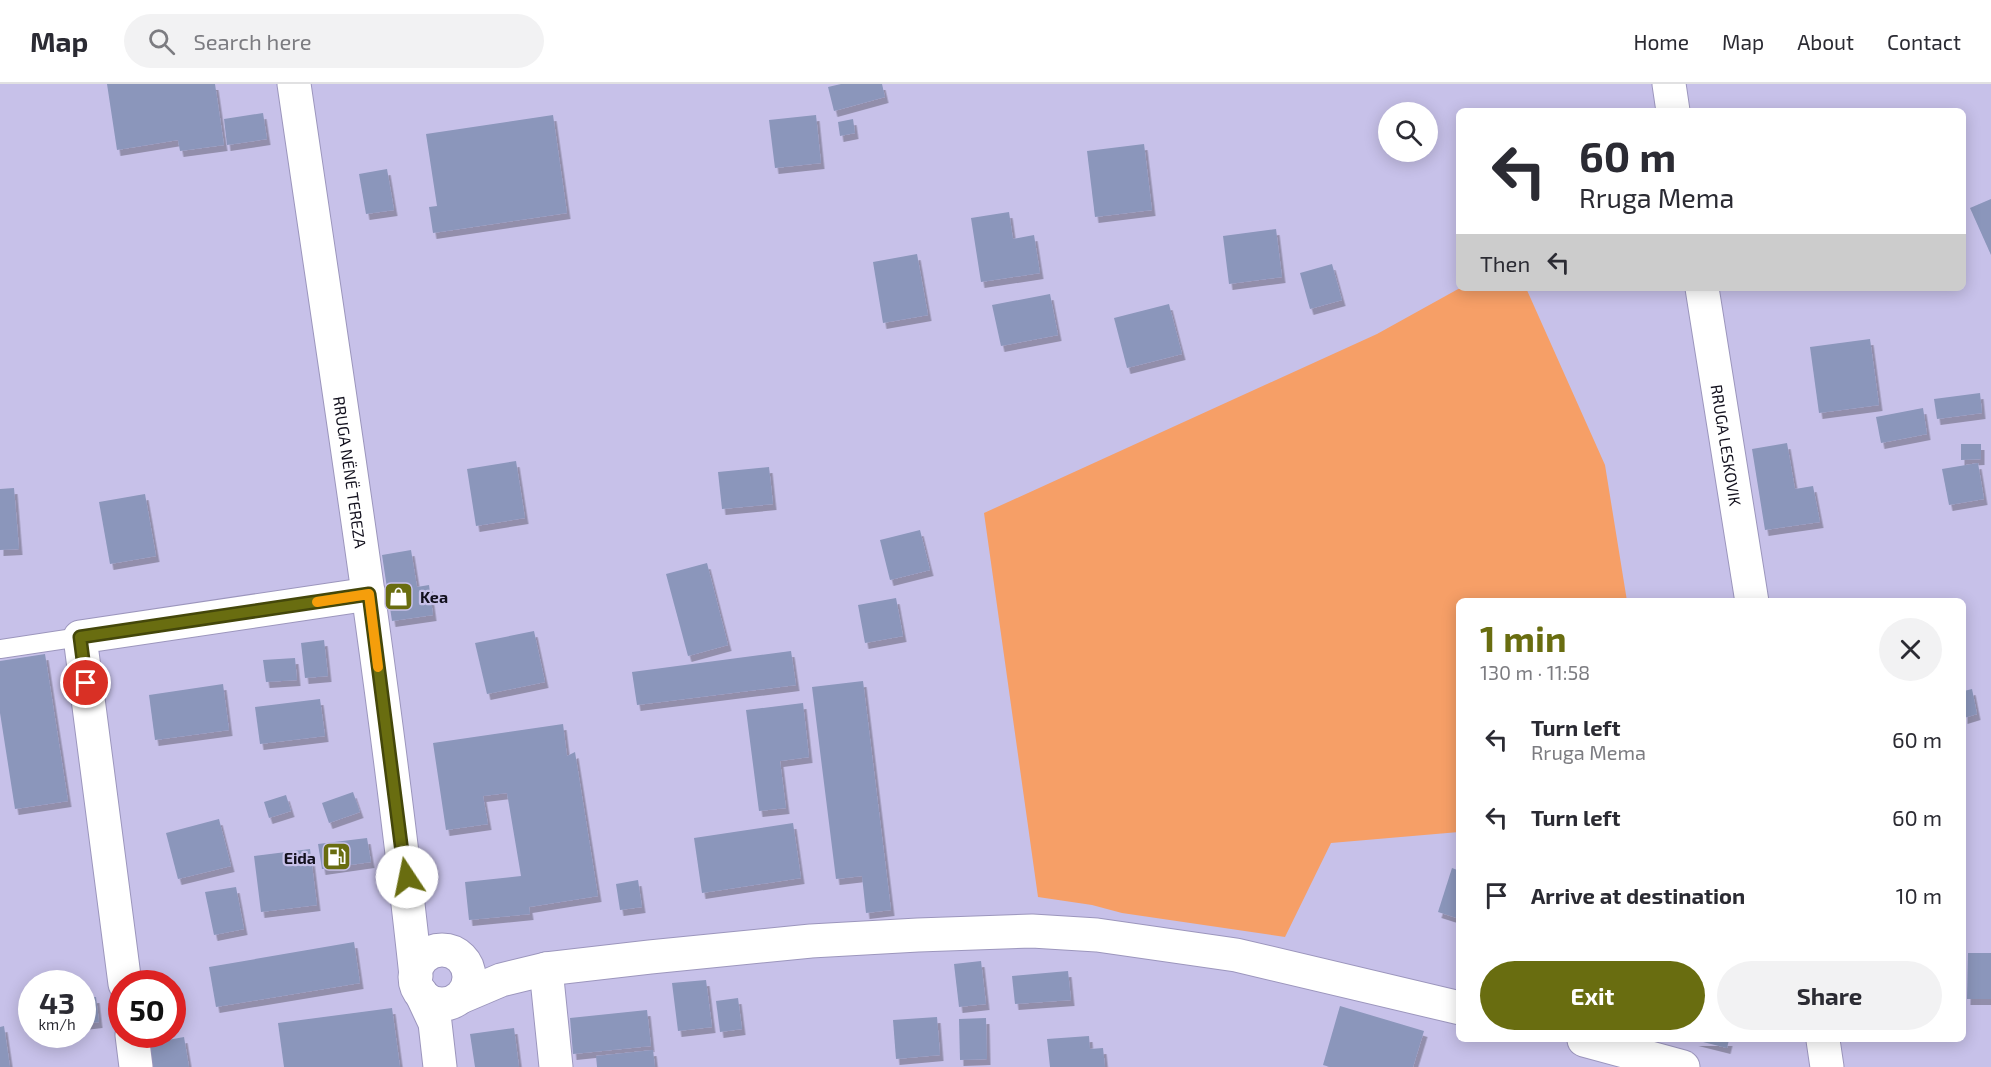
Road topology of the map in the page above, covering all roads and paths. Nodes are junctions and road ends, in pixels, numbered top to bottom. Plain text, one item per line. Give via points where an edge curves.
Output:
1 (294, 84) edge
2 (1669, 84) edge
3 (1673, 108) edge
4 (1702, 291) edge
5 (369, 594) junction
6 (1751, 598) edge
7 (80, 637) junction
8 (0, 649) edge
9 (403, 860) junction
10 (457, 954) junction
11 (546, 969) junction
12 (123, 970) edge
13 (418, 984) junction
14 (449, 1007) junction
15 (1456, 1007) edge
16 (1591, 1042) edge
17 (1823, 1042) edge
18 (134, 1048) edge
19 (136, 1067) edge
20 (440, 1067) edge
21 (556, 1067) edge
22 (1683, 1067) edge
23 (1827, 1067) edge

1 - 5 main road, RRUGA NËNË TEREZA
2 - 3 main road
4 - 6 main road, RRUGA LESKOVIK
5 - 7 main road
5 - 9 main road, RRUGA NËNË TEREZA
7 - 8 lane
7 - 12 main road
9 - 10 main road, RRUGA NËNË TEREZA via 411,894 423,916 437,937
9 - 13 main road, RRUGA NËNË TEREZA
10 - 11 main road via 498,969
10 - 13 main road via 445,950 428,954 421,960
10 - 14 main road, RRUGA NËNË TEREZA via 469,972 469,981
11 - 14 main road via 501,980
11 - 15 main road via 811,941 1032,931 1097,935 1236,955
11 - 21 main road
13 - 14 main road
14 - 20 main road
16 - 22 main road
17 - 23 main road
18 - 19 main road

